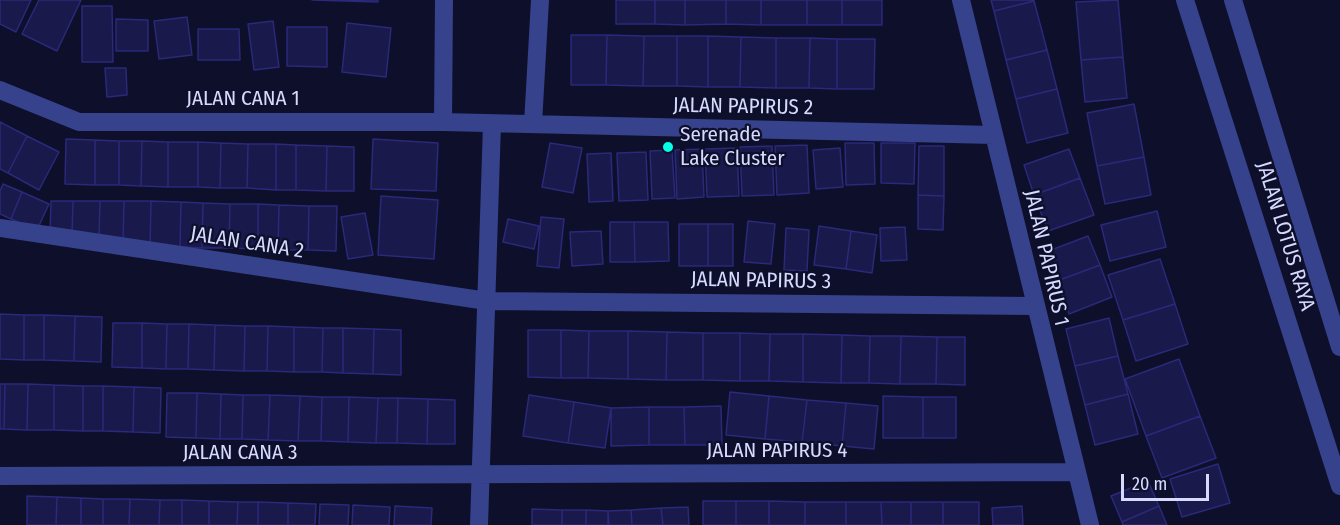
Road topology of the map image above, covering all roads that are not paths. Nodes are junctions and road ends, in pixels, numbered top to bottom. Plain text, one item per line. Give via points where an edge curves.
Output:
1 (444, 0) edge
2 (540, 0) edge
3 (961, 0) edge
4 (1185, 0) edge
5 (1233, 0) edge
6 (0, 90) edge
7 (443, 122) junction
8 (492, 124) junction
9 (533, 124) junction
10 (994, 135) junction
11 (0, 228) edge
12 (488, 301) junction
13 (1034, 306) junction
14 (1340, 347) edge
15 (1075, 472) junction
16 (480, 474) junction
17 (0, 476) edge
18 (1340, 486) edge
19 (479, 525) edge
20 (1090, 525) edge

1 - 7 street
2 - 9 street
3 - 10 street, JALAN PAPIRUS 1
4 - 18 street, JALAN LOTUS RAYA
5 - 14 street, JALAN LOTUS RAYA
6 - 7 street, JALAN CANA 1 via 79,122
7 - 8 street, JALAN CANA 1
8 - 9 street, JALAN PAPIRUS 2
8 - 12 street
9 - 10 street, JALAN PAPIRUS 2
10 - 13 street, JALAN PAPIRUS 1
11 - 12 street, JALAN CANA 2
12 - 13 street, JALAN PAPIRUS 3
12 - 16 street
13 - 15 street, JALAN PAPIRUS 1
15 - 16 street, JALAN PAPIRUS 4
15 - 20 street, JALAN PAPIRUS 1
16 - 17 street, JALAN CANA 3
16 - 19 street

